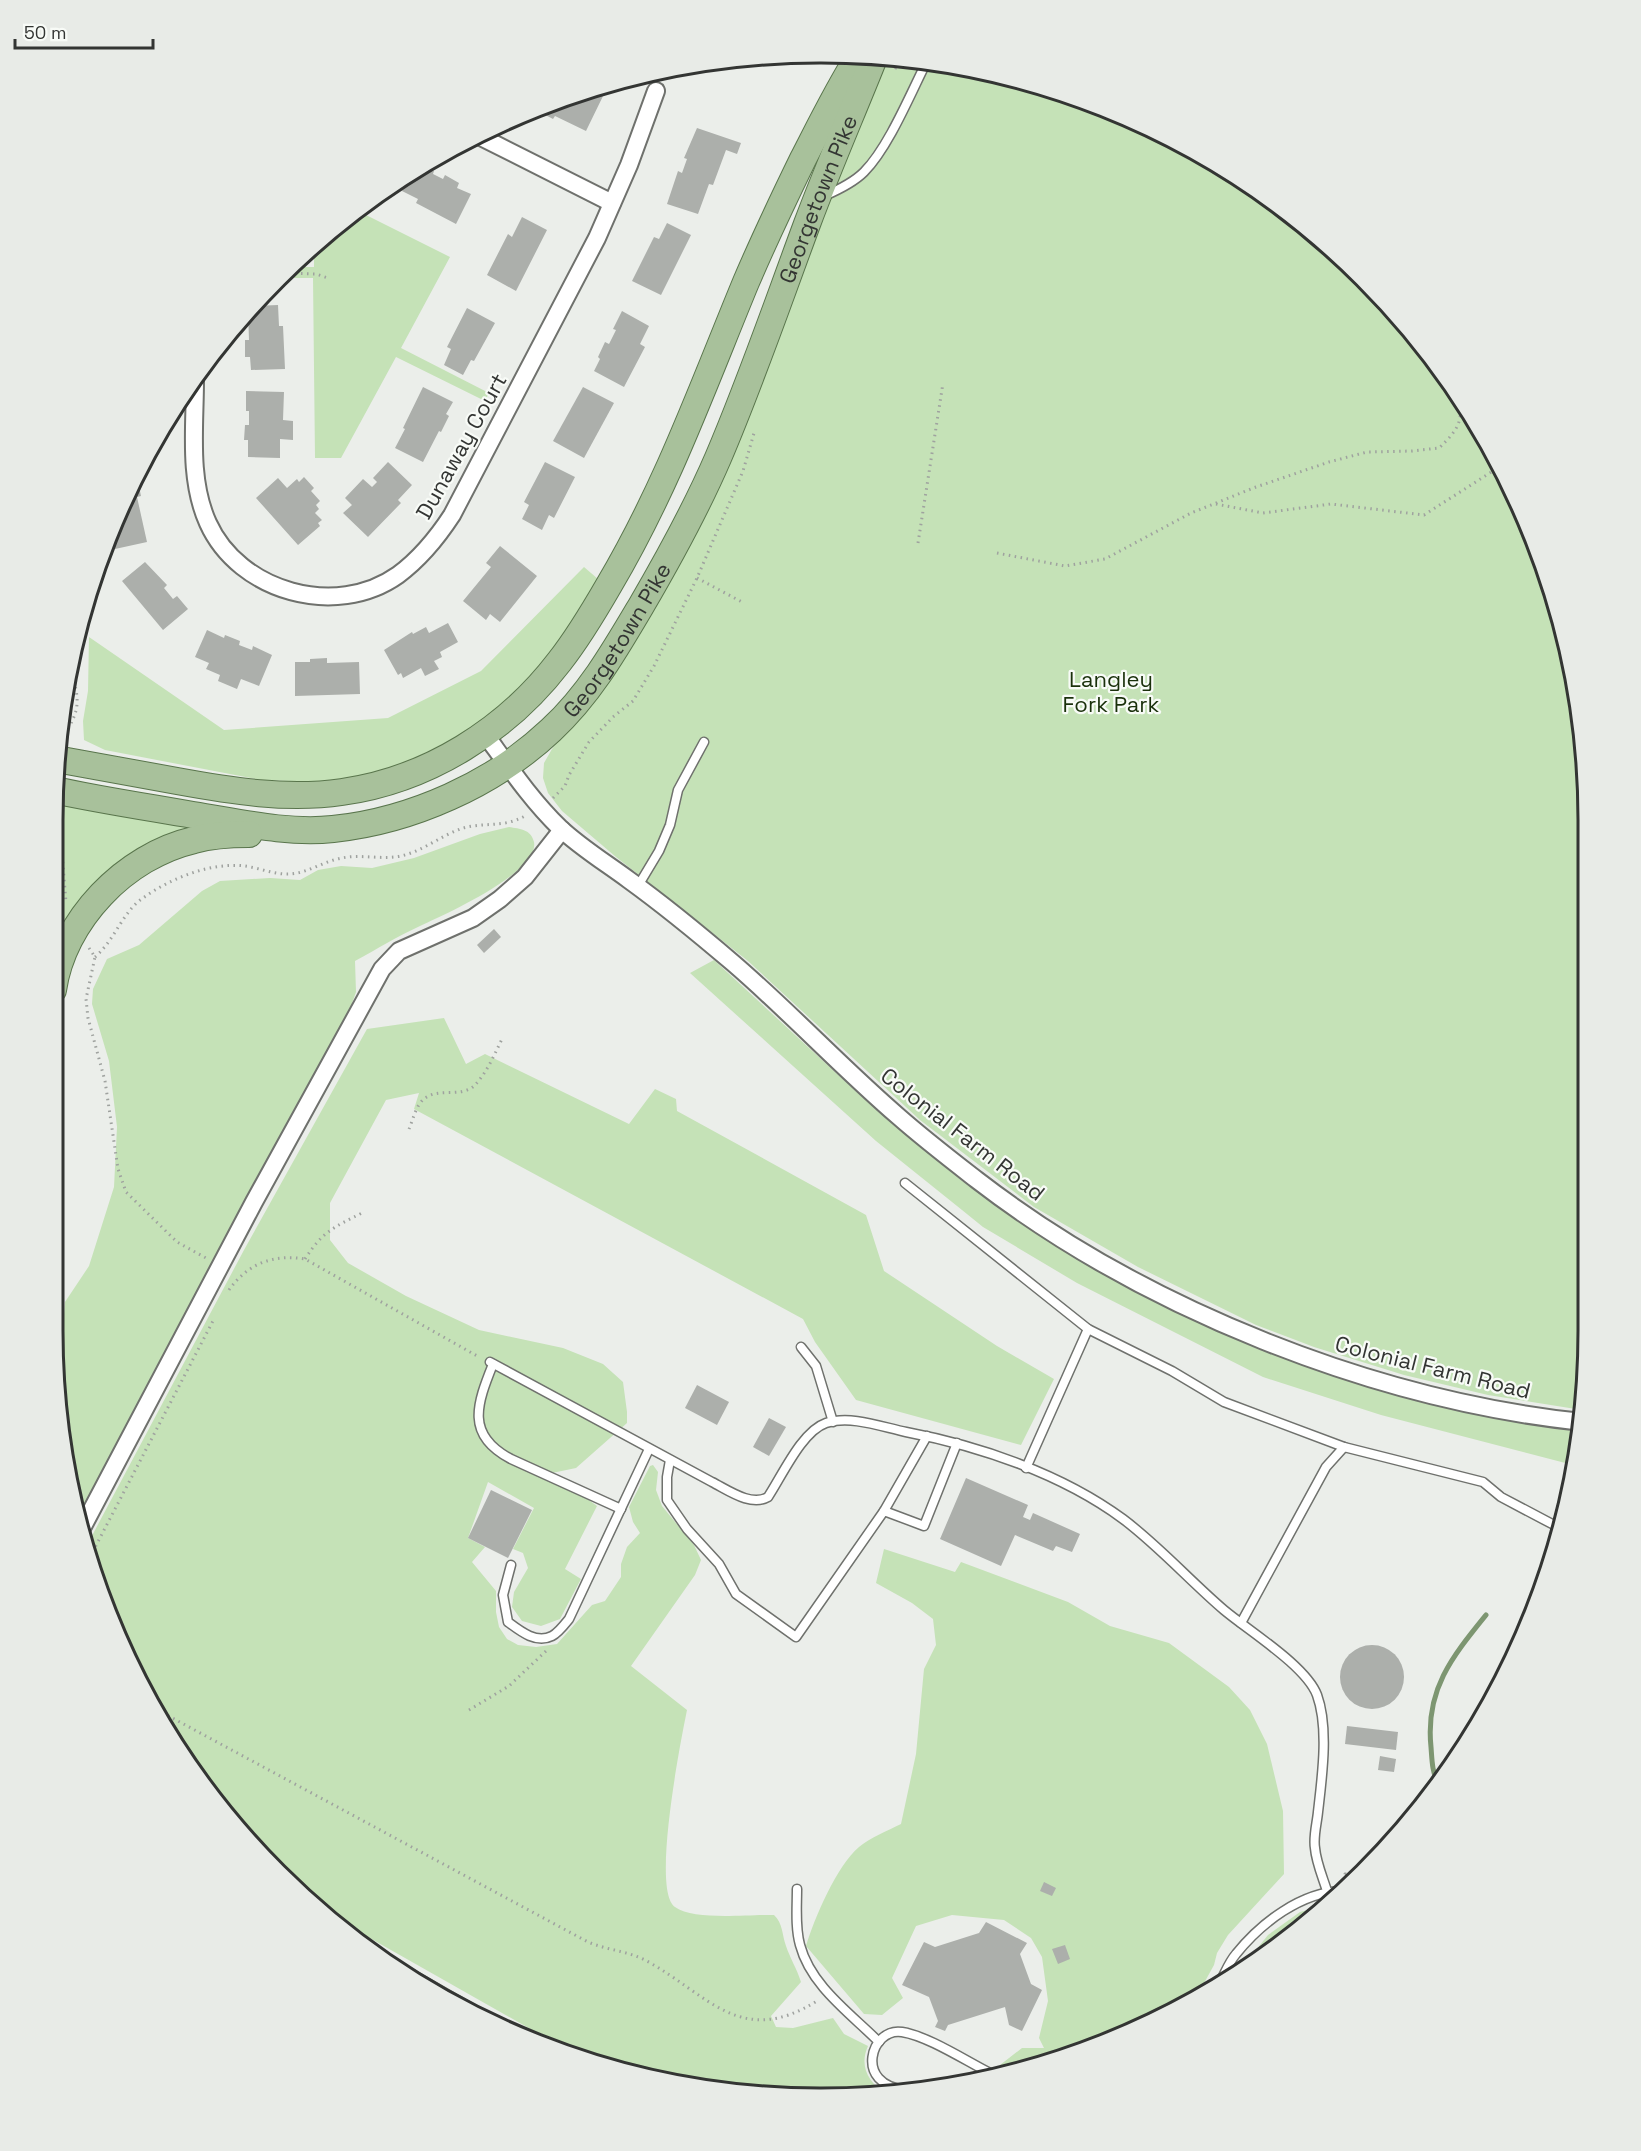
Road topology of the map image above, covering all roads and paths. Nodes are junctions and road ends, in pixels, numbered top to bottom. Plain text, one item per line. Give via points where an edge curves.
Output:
1 (854, 64) edge
2 (871, 65) edge
3 (922, 70) edge
4 (656, 91) dead end
5 (487, 140) edge
6 (816, 200) junction
7 (612, 203) junction
8 (297, 273) edge
9 (328, 278) dead end
10 (943, 383) dead end
11 (195, 394) edge
12 (1461, 417) edge
13 (1493, 471) edge
14 (1214, 504) junction
15 (918, 543) dead end
16 (997, 553) dead end
17 (697, 578) dead end
18 (742, 602) dead end
19 (76, 686) edge
20 (69, 727) edge
21 (486, 734) junction
22 (704, 742) dead end
23 (66, 761) edge
24 (507, 765) junction
25 (64, 792) edge
26 (526, 815) dead end
27 (562, 830) junction
28 (307, 831) junction
29 (63, 869) edge
30 (638, 886) junction
31 (75, 930) junction
32 (63, 956) edge
33 (95, 957) junction
34 (503, 1037) dead end
35 (409, 1129) dead end
36 (904, 1183) dead end
37 (362, 1213) dead end
38 (305, 1259) junction
39 (221, 1266) junction
40 (225, 1298) dead end
41 (214, 1318) dead end
42 (1088, 1329) junction
43 (801, 1347) dead end
44 (492, 1363) junction
45 (1573, 1421) edge
46 (833, 1422) junction
47 (927, 1436) junction
48 (957, 1443) junction
49 (1344, 1447) junction
50 (649, 1449) junction
51 (670, 1460) junction
52 (1026, 1468) junction
53 (621, 1509) junction
54 (884, 1511) junction
55 (87, 1519) edge
56 (1553, 1524) edge
57 (95, 1547) edge
58 (511, 1565) dead end
59 (1241, 1623) junction
60 (564, 1625) junction
61 (469, 1710) dead end
62 (168, 1716) edge
63 (797, 1889) dead end
64 (1327, 1891) joint
65 (1227, 1969) edge
66 (829, 1994) junction
67 (879, 2042) junction
68 (983, 2070) edge
69 (886, 2085) edge

1 - 21 main road, Georgetown Pike via 778,211 665,480 625,558 559,663
2 - 6 main road, Georgetown Pike
3 - 6 lane via 879,152 863,172 844,187
4 - 7 street, Dunaway Court
5 - 7 street
6 - 24 main road, Georgetown Pike via 718,458 661,571 582,697 539,741
7 - 11 street, Dunaway Court via 452,515 428,549 397,575 376,586 330,597 305,595 279,589 237,563 209,526 200,504 195,481
8 - 9 path
10 - 15 path
12 - 14 path via 1459,426 1439,448 1367,452
13 - 14 path via 1424,515 1331,504 1263,513
14 - 16 path via 1105,560 1065,566
17 - 18 path
19 - 20 path via 77,712
21 - 23 main road, Georgetown Pike via 451,756 393,780 314,795 249,793
21 - 24 street, Colonial Farm Road
22 - 30 lane via 678,790 659,851
24 - 27 street, Colonial Farm Road
24 - 28 main road, Georgetown Pike via 468,788 410,812 349,827
25 - 28 main road, Georgetown Pike
26 - 33 path via 508,823 462,829 396,857 341,858 292,874 243,866 199,871 142,898
27 - 30 street, Colonial Farm Road
27 - 39 street via 525,877 500,899 473,918 399,951 382,969
28 - 31 main road via 224,835 179,844 123,875 95,902
29 - 31 path via 66,908
30 - 45 street, Colonial Farm Road via 735,965 899,1117 979,1182 1106,1265 1244,1333 1304,1356 1453,1400
31 - 32 main road
31 - 33 path
33 - 39 path via 87,988 87,1009 105,1081 118,1169 126,1192 177,1242
34 - 35 path via 472,1088 424,1099
36 - 42 lane
37 - 38 path via 316,1241
38 - 40 path via 288,1256 265,1260 246,1270
38 - 44 path
39 - 55 street
41 - 57 path
42 - 49 lane via 1224,1402
42 - 52 lane
43 - 46 lane via 816,1366
44 - 50 lane
44 - 53 lane via 478,1413 480,1431 486,1441 497,1452
46 - 47 lane via 859,1422
46 - 51 lane via 812,1431 763,1500 740,1496
47 - 48 lane
47 - 54 lane
48 - 52 lane
48 - 54 lane via 924,1526
49 - 56 lane via 1483,1482 1501,1497
49 - 59 lane via 1326,1467
50 - 51 lane
50 - 53 lane
51 - 54 lane via 667,1500 687,1529 719,1564 736,1594 796,1636
52 - 59 lane via 1103,1505
53 - 60 lane
58 - 60 lane via 503,1595 508,1622 537,1639 552,1636
59 - 64 lane via 1302,1672 1317,1694 1323,1725 1314,1847
60 - 61 path via 541,1657 509,1686
62 - 66 path via 588,1942 645,1960 723,2012 761,2020 788,2016
63 - 66 lane via 800,1946
64 - 65 lane via 1285,1910 1259,1928
66 - 67 lane
67 - 68 lane via 890,2033 918,2036
67 - 69 lane via 871,2067

